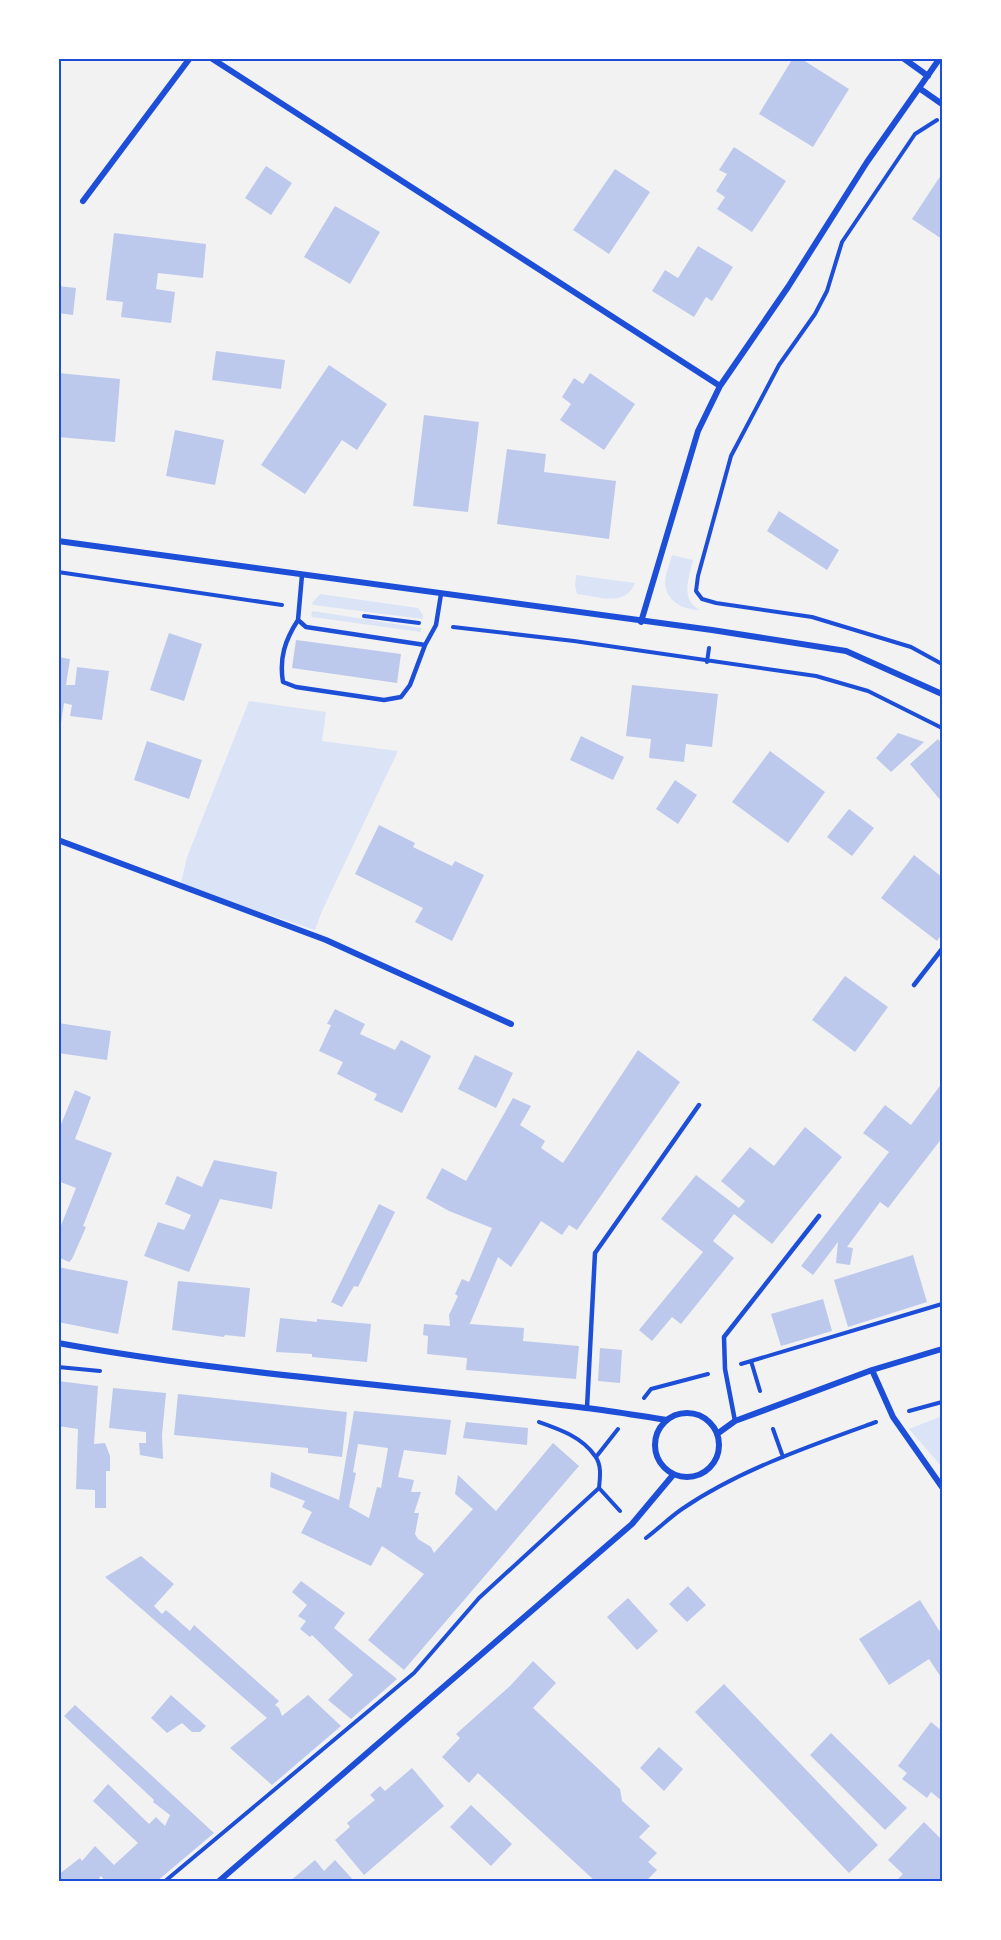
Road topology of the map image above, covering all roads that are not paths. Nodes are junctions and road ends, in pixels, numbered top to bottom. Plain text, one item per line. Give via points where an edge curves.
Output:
1 (190, 58) edge
2 (211, 58) edge
3 (903, 58) edge
4 (940, 58) edge
5 (928, 76) junction
6 (919, 88) junction
7 (942, 104) edge
8 (83, 201) dead end
9 (720, 386) junction
10 (58, 541) edge
11 (302, 575) junction
12 (441, 594) junction
13 (298, 620) junction
14 (641, 622) junction
15 (425, 645) junction
16 (942, 694) edge
17 (58, 840) edge
18 (942, 949) edge
19 (914, 985) dead end
20 (511, 1024) dead end
21 (699, 1106) dead end
22 (819, 1216) dead end
23 (58, 1343) edge
24 (942, 1349) edge
25 (872, 1370) junction
26 (587, 1408) junction
27 (667, 1420) junction
28 (735, 1421) junction
29 (717, 1434) junction
30 (673, 1474) junction
31 (942, 1487) edge
32 (218, 1881) edge

1 - 8 street
2 - 9 street
3 - 5 street
4 - 5 street
5 - 6 street
6 - 7 street
6 - 9 street
9 - 14 street via 698,431
10 - 11 street
11 - 12 street
11 - 13 lane
12 - 14 street
12 - 15 lane via 436,625
13 - 15 lane via 306,627
13 - 15 lane via 289,634 280,668 283,682 296,687 384,700 400,697 410,685
14 - 16 street via 846,651
17 - 20 street via 326,940
18 - 19 lane
21 - 26 lane via 595,1253
22 - 28 lane via 724,1338 725,1369
23 - 26 street via 128,1356
24 - 25 street
25 - 28 street
25 - 31 street via 893,1417
26 - 27 street
27 - 29 street via 675,1415 696,1414 705,1418
27 - 30 street via 659,1428 654,1449 664,1469
28 - 29 street
29 - 30 street via 719,1444 712,1465 695,1476
30 - 32 street via 632,1524

